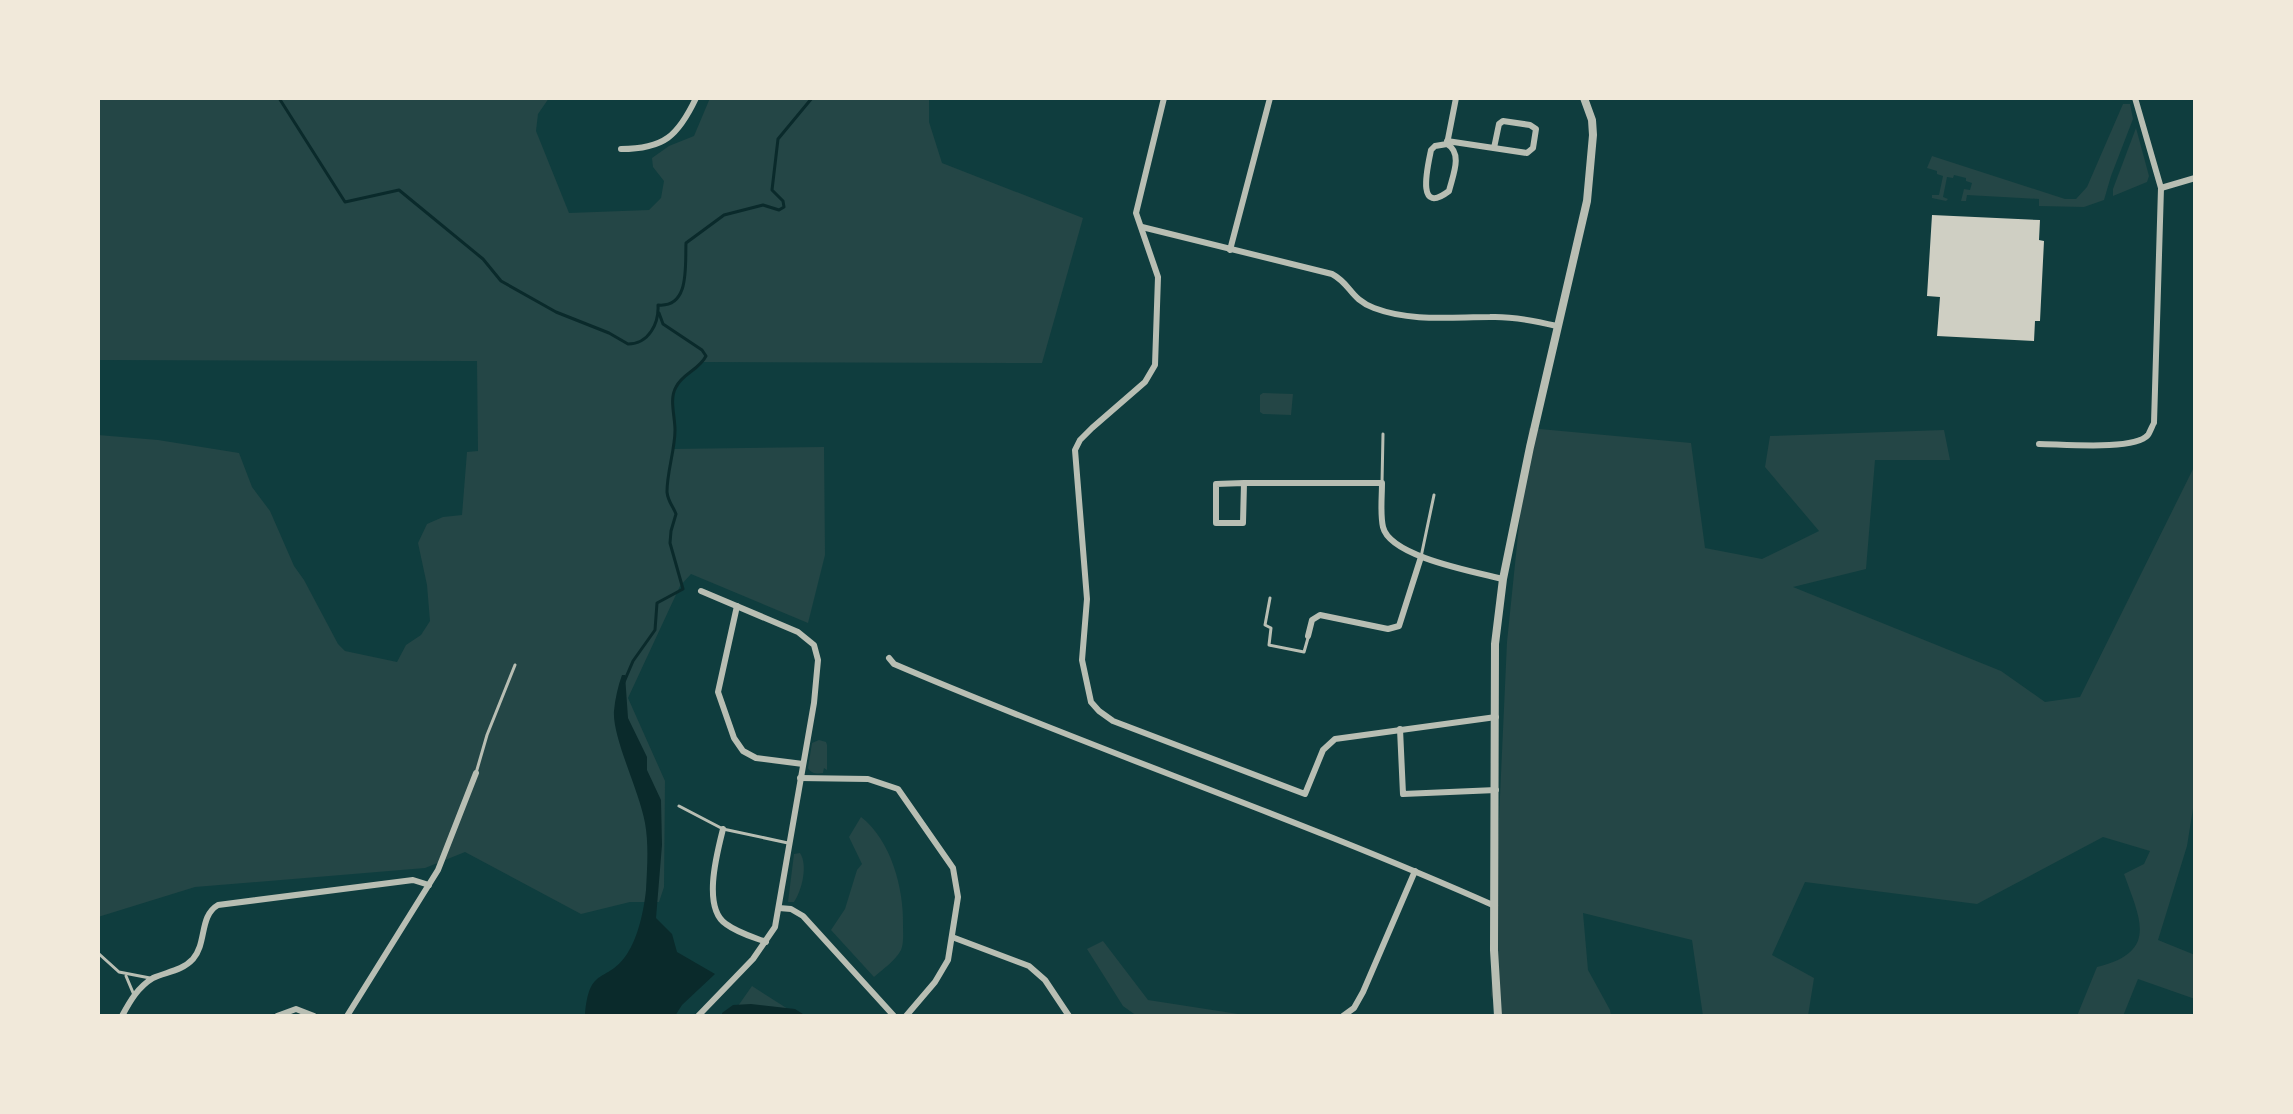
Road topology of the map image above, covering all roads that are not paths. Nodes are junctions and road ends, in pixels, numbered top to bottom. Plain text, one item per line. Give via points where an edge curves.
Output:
1 (696, 98) edge
2 (1164, 98) edge
3 (1270, 98) edge
4 (1456, 98) edge
5 (1584, 98) edge
6 (2135, 98) edge
7 (1447, 142) junction
8 (1494, 148) junction
9 (621, 149) dead end
10 (2195, 178) edge
11 (2161, 188) junction
12 (1142, 227) junction
13 (1230, 250) junction
14 (1557, 326) junction
15 (1383, 434) dead end
16 (2039, 444) dead end
17 (1244, 483) junction
18 (1382, 483) junction
19 (1434, 495) dead end
20 (1421, 557) junction
21 (1503, 579) junction
22 (701, 591) dead end
23 (1270, 598) dead end
24 (737, 606) junction
25 (1308, 636) joint
26 (889, 658) dead end
27 (515, 665) dead end
28 (1496, 717) junction
29 (1400, 729) junction
30 (803, 764) junction
31 (476, 773) joint
32 (800, 778) junction
33 (1496, 790) junction
34 (679, 806) dead end
35 (723, 829) junction
36 (789, 843) junction
37 (1415, 871) junction
38 (429, 885) junction
39 (1495, 907) junction
40 (779, 908) junction
41 (952, 937) junction
42 (766, 942) junction
43 (98, 953) edge
44 (125, 975) junction
45 (154, 978) junction
46 (134, 995) junction
47 (350, 1015) edge
48 (122, 1016) edge
49 (277, 1016) edge
50 (314, 1016) edge
51 (698, 1016) edge
52 (894, 1016) edge
53 (906, 1016) edge
54 (1069, 1016) edge
55 (1343, 1016) edge
56 (1498, 1016) edge

1 - 9 street via 674,132 657,146
2 - 12 street via 1136,209
3 - 13 street
4 - 7 street
5 - 14 street via 1593,135 1587,201
6 - 11 street
7 - 7 street via 1457,154 1449,191 1434,197 1424,186 1431,150
7 - 8 street
8 - 8 street via 1529,152 1536,129 1503,121
10 - 11 street
11 - 16 street via 2154,423 2149,435 2106,444
12 - 13 street
12 - 29 street via 1159,283 1155,365 1145,382 1075,450 1087,599 1082,660 1091,702 1113,721 1305,794 1328,743
13 - 14 street via 1332,274 1358,300 1398,315 1502,317
14 - 21 street
15 - 18 lane
17 - 17 street via 1216,484 1216,523 1243,523
17 - 18 street
18 - 20 street via 1386,535
19 - 20 lane
20 - 21 street
20 - 25 street via 1399,626 1388,629 1320,615 1312,620
21 - 28 street via 1495,644
22 - 24 street
23 - 25 lane via 1265,625 1271,628 1269,645 1304,652
24 - 30 street via 798,632 817,651 817,686
24 - 30 street via 718,692 734,738 756,758
26 - 37 street via 1021,717
27 - 31 lane
28 - 29 street
28 - 33 street
29 - 33 street via 1403,794
30 - 32 street
31 - 38 street via 447,853
32 - 36 street
32 - 41 street via 868,779 901,791 955,873 958,897
33 - 39 street
34 - 35 lane
35 - 36 lane
35 - 42 street via 716,855 715,910 726,924
36 - 40 street
37 - 39 street
37 - 55 street via 1363,992
38 - 45 street via 413,880 218,905 208,914 192,960
38 - 47 street
39 - 56 street
40 - 42 street
40 - 52 street via 798,911
41 - 53 street via 945,967
41 - 54 street via 1029,966
42 - 51 street
43 - 44 lane
44 - 45 lane
44 - 46 lane
45 - 46 street
46 - 48 street
49 - 50 street via 296,1009

